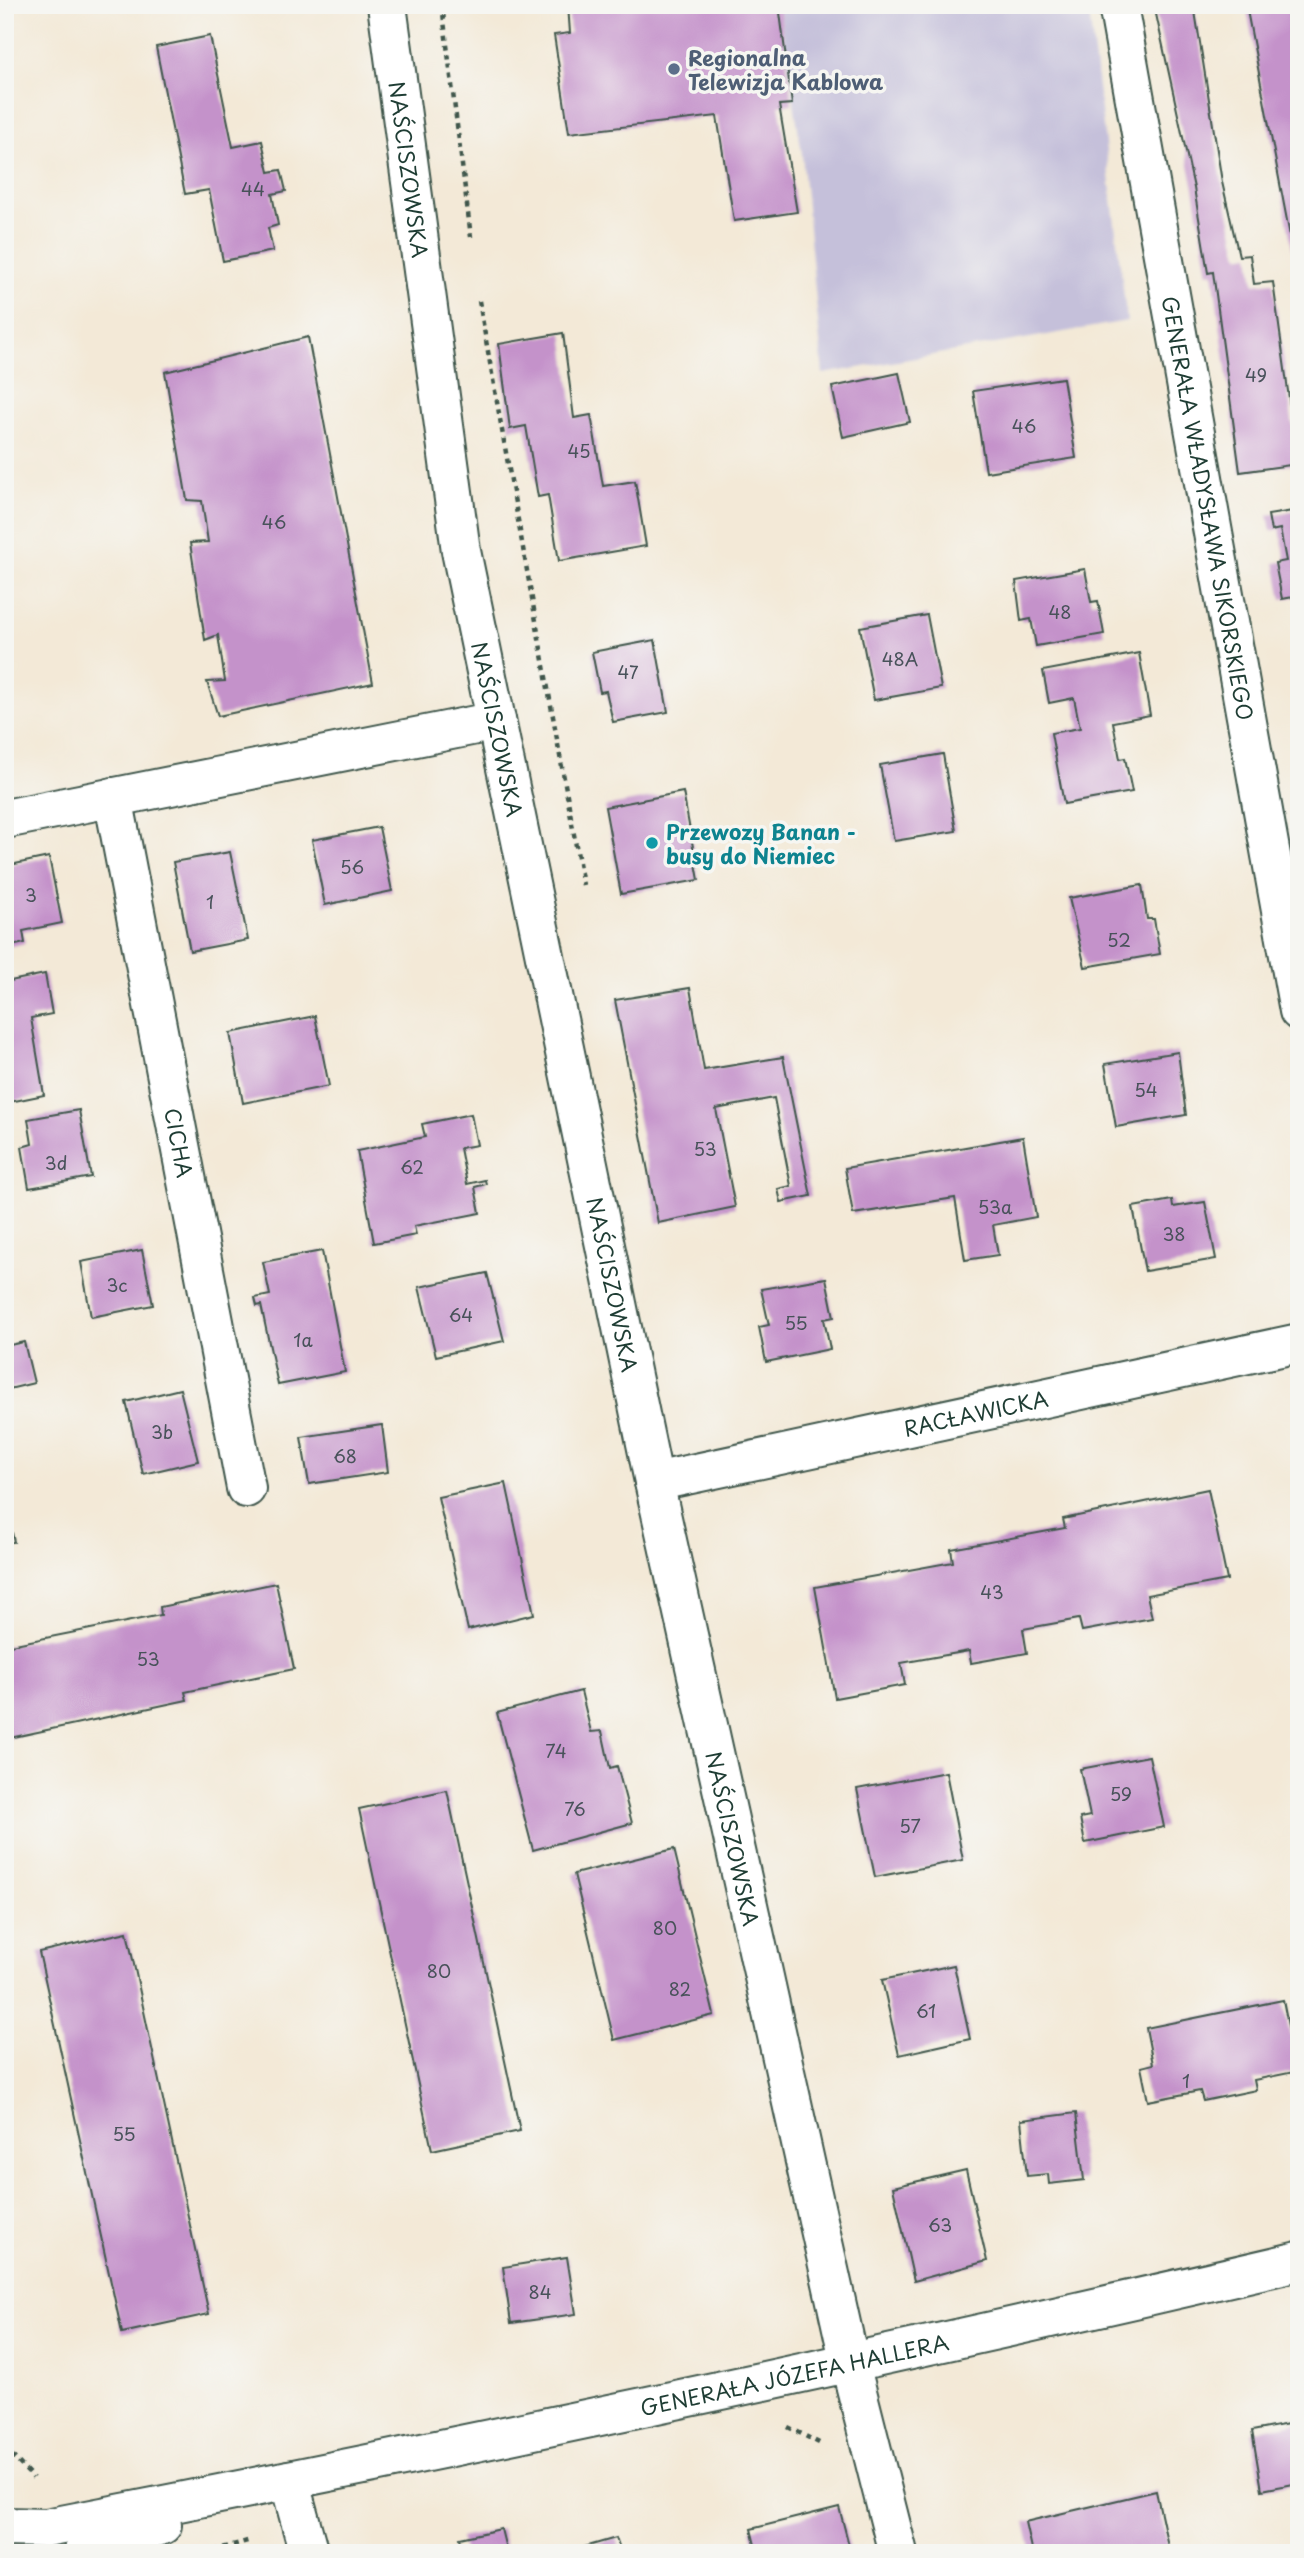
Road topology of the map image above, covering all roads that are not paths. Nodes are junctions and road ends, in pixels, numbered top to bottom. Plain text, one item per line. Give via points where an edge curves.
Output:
1 (387, 5) edge
2 (1118, 5) edge
3 (496, 721) junction
4 (113, 797) junction
5 (5, 819) edge
6 (1299, 1012) edge
7 (1299, 1343) edge
8 (654, 1482) junction
9 (247, 1488) dead end
10 (1299, 2261) edge
11 (849, 2364) junction
12 (289, 2480) junction
13 (5, 2527) edge
14 (306, 2540) edge
15 (83, 2553) edge
16 (898, 2553) edge

1 - 3 street, NAŚCISZOWSKA via 461,551
2 - 6 street, GENERAŁA WŁADYSŁAWA SIKORSKIEGO
3 - 4 street
3 - 8 street, NAŚCISZOWSKA
4 - 5 street
4 - 9 street, CICHA
7 - 8 street, RACŁAWICKA
8 - 11 street, NAŚCISZOWSKA
10 - 11 street, GENERAŁA JÓZEFA HALLERA
11 - 12 street, GENERAŁA JÓZEFA HALLERA
11 - 16 street, NAŚCISZOWSKA
12 - 13 street, GENERAŁA JÓZEFA HALLERA via 46,2528
12 - 14 street
12 - 15 street, GENERAŁA JÓZEFA HALLERA

